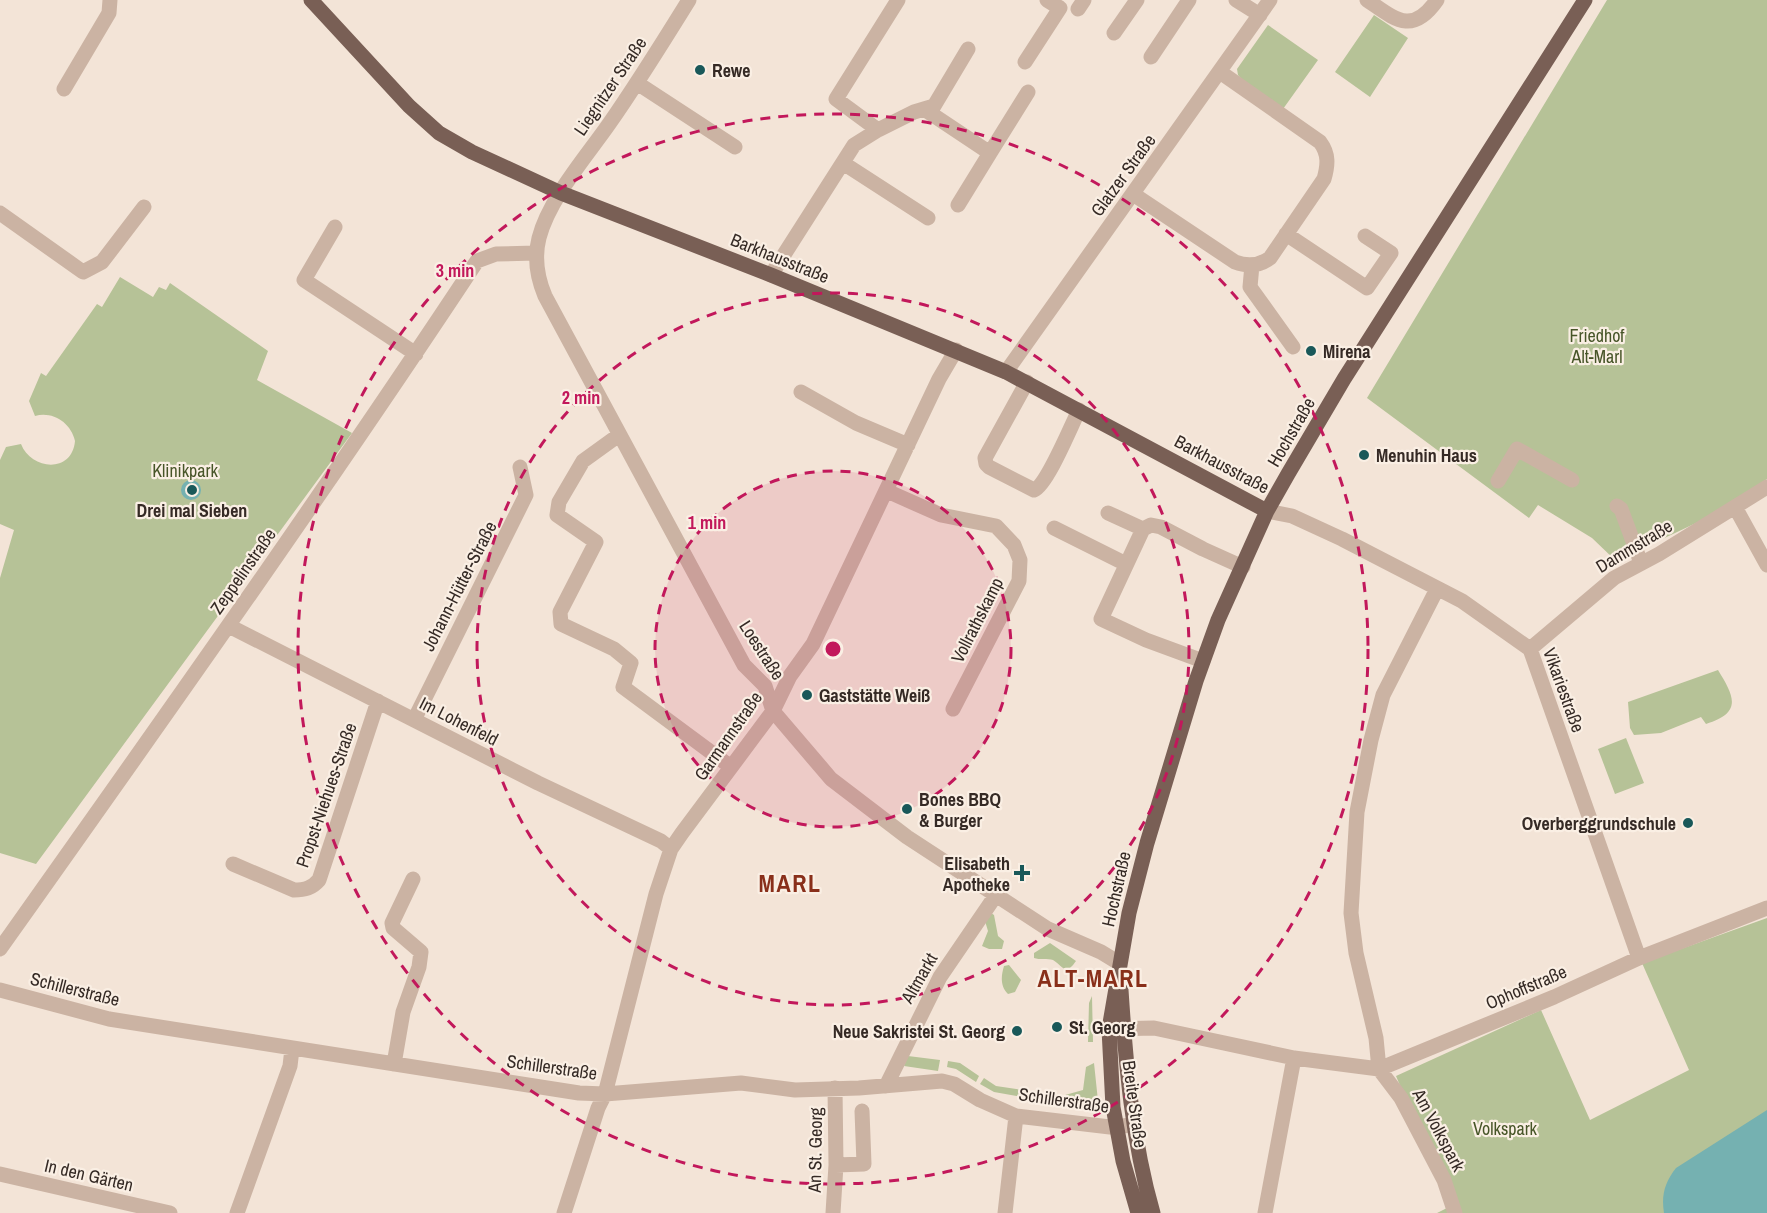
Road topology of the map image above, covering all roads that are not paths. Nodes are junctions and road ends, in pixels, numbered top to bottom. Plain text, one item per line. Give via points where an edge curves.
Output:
1 (110, 0) edge
2 (311, 0) edge
3 (689, 0) edge
4 (898, 0) edge
5 (1047, 0) edge
6 (1137, 0) edge
7 (1190, 0) edge
8 (1236, 0) edge
9 (1270, 0) edge
10 (1366, 0) edge
11 (1437, 0) edge
12 (1585, 0) edge
13 (1260, 15) junction
14 (1114, 33) dead end
15 (968, 49) dead end
16 (1151, 57) dead end
17 (1025, 62) dead end
18 (1220, 72) junction
19 (637, 83) junction
20 (63, 89) dead end
21 (1028, 92) dead end
22 (924, 109) junction
23 (878, 130) junction
24 (735, 147) dead end
25 (990, 153) junction
26 (843, 163) junction
27 (561, 193) junction
28 (1133, 194) junction
29 (958, 205) dead end
30 (144, 207) dead end
31 (0, 213) edge
32 (928, 218) dead end
33 (335, 227) dead end
34 (1286, 234) junction
35 (1365, 236) dead end
36 (536, 253) junction
37 (1252, 265) junction
38 (771, 275) junction
39 (1293, 347) dead end
40 (956, 350) junction
41 (416, 354) junction
42 (1006, 372) junction
43 (1027, 382) junction
44 (801, 392) dead end
45 (1079, 410) junction
46 (619, 435) junction
47 (908, 445) junction
48 (520, 467) dead end
49 (1572, 480) dead end
50 (1498, 481) dead end
51 (1767, 487) edge
52 (886, 491) junction
53 (1617, 506) dead end
54 (1735, 507) junction
55 (1267, 511) junction
56 (1108, 513) dead end
57 (1054, 528) dead end
58 (1143, 529) junction
59 (1641, 563) junction
60 (1126, 564) junction
61 (1767, 565) edge
62 (1243, 567) junction
63 (1437, 589) junction
64 (229, 626) junction
65 (1530, 649) junction
66 (1203, 661) junction
67 (378, 701) junction
68 (953, 709) dead end
69 (773, 711) junction
70 (414, 720) junction
71 (731, 767) junction
72 (671, 849) junction
73 (233, 864) dead end
74 (413, 879) dead end
75 (996, 895) junction
76 (1767, 908) edge
77 (0, 949) edge
78 (1639, 958) junction
79 (1119, 963) junction
80 (0, 990) edge
81 (1116, 1029) junction
82 (292, 1048) junction
83 (1294, 1058) junction
84 (394, 1064) junction
85 (1379, 1069) junction
86 (886, 1086) junction
87 (835, 1088) junction
88 (605, 1094) junction
89 (862, 1111) dead end
90 (1016, 1116) junction
91 (1133, 1125) junction
92 (1116, 1127) junction
93 (836, 1165) junction
94 (0, 1174) edge
95 (1455, 1210) edge
96 (170, 1213) edge
97 (237, 1213) edge
98 (564, 1213) edge
99 (833, 1213) edge
100 (1005, 1213) edge
101 (1138, 1213) edge
102 (1153, 1213) edge
103 (1265, 1213) edge

1 - 20 street via 109,13
2 - 27 main road, Barkhausstraße via 392,90 440,133
3 - 19 street, Liegnitzer Straße
4 - 23 street via 836,99
5 - 17 street via 1060,8
6 - 14 street
7 - 16 street
8 - 13 street
9 - 13 street, Glatzer Straße
10 - 11 street via 1406,21 1423,17
12 - 55 main road, Hochstraße via 1344,380
13 - 18 street, Glatzer Straße
15 - 22 street via 934,106
18 - 28 street, Glatzer Straße
18 - 34 street via 1320,142 1325,150 1328,168 1324,179
19 - 24 street
19 - 27 street, Liegnitzer Straße
21 - 25 street
22 - 23 street
22 - 25 street
23 - 26 street via 854,145
25 - 29 street
26 - 32 street
26 - 38 street
27 - 36 street, Loestraße via 544,221
27 - 38 main road, Barkhausstraße
28 - 37 street via 1235,262
28 - 42 street, Glatzer Straße
30 - 31 street via 102,262 83,272
33 - 41 street via 304,280
34 - 35 street via 1367,288 1391,253
34 - 37 street via 1270,258
36 - 41 street, Zeppelinstraße via 496,254 477,261
36 - 46 street, Loestraße via 545,296
37 - 39 street via 1250,287
38 - 40 main road, Barkhausstraße
40 - 42 main road, Barkhausstraße
40 - 47 street, Garmannstraße
41 - 64 street, Zeppelinstraße
42 - 43 main road, Barkhausstraße
43 - 45 main road, Barkhausstraße
43 - 45 street via 985,458 989,467 1038,489
44 - 47 street via 856,423
45 - 55 main road, Barkhausstraße
46 - 69 street, Loestraße via 744,665 765,686
46 - 71 street via 583,460 559,502 557,515 596,542 560,612 561,624 614,649 631,663 623,687
47 - 52 street, Garmannstraße
48 - 70 street, Johann-Hütter-Straße via 526,495
49 - 50 street via 1517,449
51 - 54 street, Dammstraße
52 - 68 street, Vollrathskamp via 941,515 996,526 1014,545 1020,560 1019,581
52 - 69 street, Garmannstraße via 813,644 790,676
53 - 59 street
54 - 59 street, Dammstraße
54 - 61 street
55 - 62 main road, Hochstraße
55 - 63 street, Vikariestraße via 1292,516
56 - 58 street
57 - 60 street
58 - 60 street
58 - 62 street via 1151,525 1161,527
59 - 65 street, Dammstraße via 1614,578
60 - 66 street via 1101,619
62 - 66 main road, Hochstraße
63 - 65 street, Vikariestraße via 1462,601
63 - 85 street via 1383,694 1357,812 1351,913
64 - 67 street, Im Lohenfeld
64 - 77 street, Zeppelinstraße
65 - 78 street, Vikariestraße
66 - 79 main road, Hochstraße via 1147,843
67 - 70 street, Im Lohenfeld
67 - 73 street, Propst-Niehues-Straße via 319,880 304,890 294,890
69 - 71 street, Garmannstraße
69 - 75 street, Loestraße via 831,779 907,837
70 - 72 street, Im Lohenfeld
71 - 72 street, Garmannstraße
72 - 88 street, Garmannstraße via 642,944
74 - 84 street via 392,924 421,952 421,961 403,1012
75 - 79 street, Loestraße via 1048,929
75 - 86 street, Altmarkt via 940,977
76 - 78 street, Ophoffstraße
78 - 85 street, Ophoffstraße
79 - 81 main road, Breite Straße
80 - 82 street, Schillerstraße via 109,1019
81 - 83 street, Ophoffstraße via 1154,1028
81 - 91 main road, Breite Straße
81 - 92 main road, Breite Straße via 1112,1099
82 - 84 street, Schillerstraße
82 - 97 street via 290,1066
83 - 85 street, Ophoffstraße
83 - 103 street
84 - 88 street, Schillerstraße
85 - 95 street, Am Volkspark via 1401,1098 1444,1180
86 - 87 street, Schillerstraße
86 - 90 street, Schillerstraße via 942,1081
87 - 88 street, Schillerstraße via 795,1090 741,1083
87 - 93 street, An St. Georg
88 - 98 street, Garmannstraße
89 - 93 street via 864,1164
90 - 92 street, Schillerstraße
90 - 100 street
91 - 92 street, Schillerstraße
91 - 102 main road, Breite Straße
92 - 101 main road, Breite Straße
93 - 99 street, An St. Georg
94 - 96 street, In den Gärten

